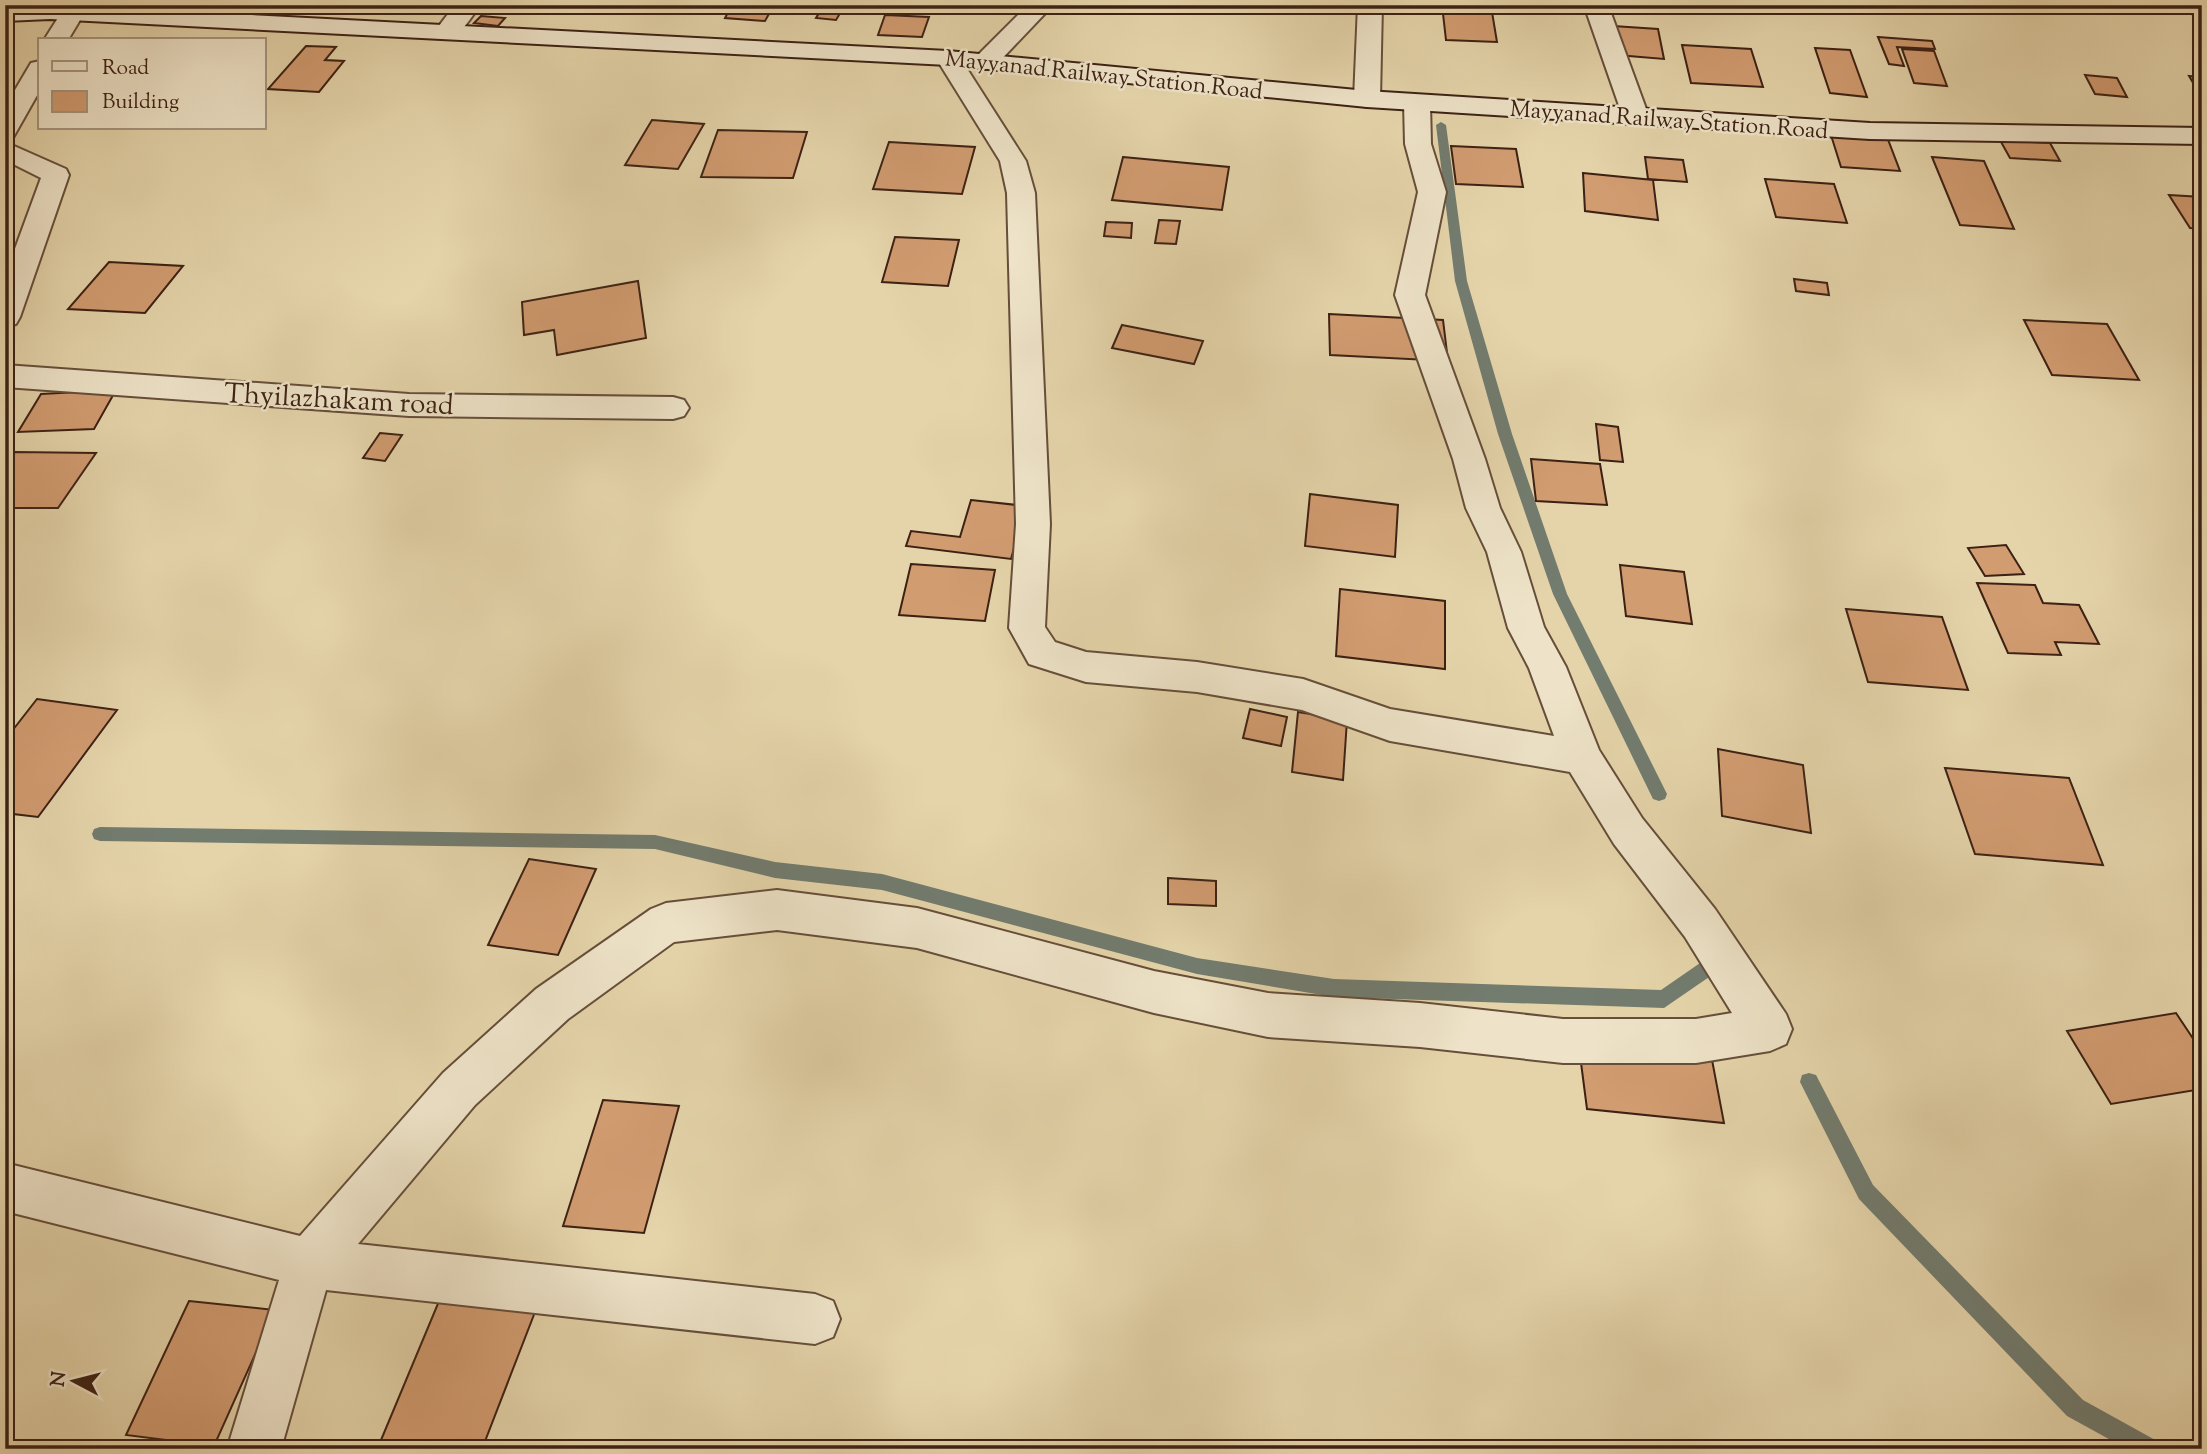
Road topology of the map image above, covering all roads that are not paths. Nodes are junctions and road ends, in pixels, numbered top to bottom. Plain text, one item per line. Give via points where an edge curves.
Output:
1 (468, 5) edge
2 (1041, 5) edge
3 (1370, 5) edge
4 (1596, 5) edge
5 (2198, 5) edge
6 (58, 10) edge
7 (2202, 10) edge
8 (5, 15) edge
9 (447, 31) junction
10 (56, 38) edge
11 (948, 58) junction
12 (985, 62) junction
13 (38, 72) edge
14 (1367, 99) junction
15 (1417, 103) junction
16 (1636, 117) junction
17 (5, 130) edge
18 (2202, 136) edge
19 (5, 150) edge
20 (5, 317) edge
21 (5, 376) edge
22 (673, 408) dead end
23 (1582, 757) junction
24 (5, 1187) edge
25 (309, 1263) junction
26 (815, 1319) dead end
27 (254, 1449) edge

1 - 9 street
2 - 12 street
3 - 14 street
4 - 16 street
5 - 7 street
6 - 8 street, Mayyanad Railway Station Road
6 - 9 street, Mayyanad Railway Station Road
6 - 10 street
9 - 11 street, Mayyanad Railway Station Road
11 - 12 street, Mayyanad Railway Station Road
11 - 23 street via 1013,161 1021,193 1033,524 1027,628 1042,653 1086,667 1197,677 1303,695 1390,725
12 - 14 street, Mayyanad Railway Station Road
13 - 17 street
14 - 15 street, Mayyanad Railway Station Road
15 - 16 street, Mayyanad Railway Station Road
15 - 23 street via 1419,144 1432,192 1409,295 1483,508 1504,552 1526,628 1547,667
16 - 18 street, Mayyanad Railway Station Road via 1870,131
19 - 20 street via 56,175
21 - 22 street, Thyilazhakam road via 409,405
23 - 25 street via 1628,831 1700,923 1770,1028 1696,1041 1563,1041 1268,1015 1154,992 917,928 776,910 666,923 552,1004 458,1089
24 - 25 street
25 - 26 street
25 - 27 street

